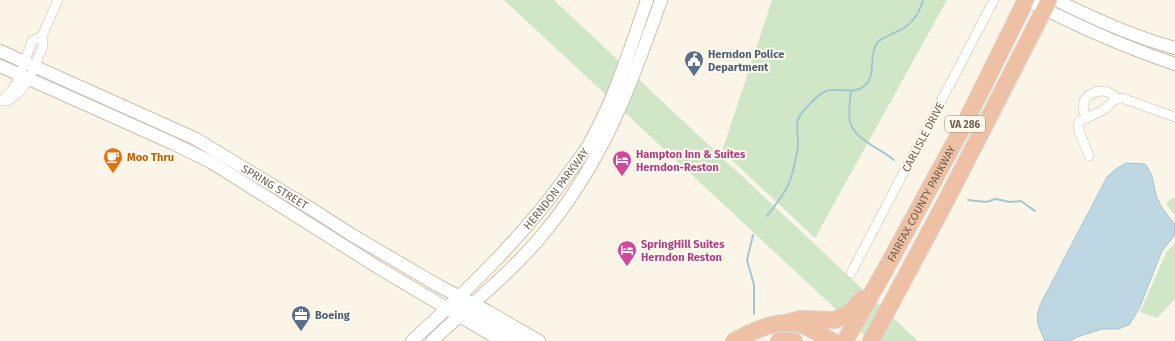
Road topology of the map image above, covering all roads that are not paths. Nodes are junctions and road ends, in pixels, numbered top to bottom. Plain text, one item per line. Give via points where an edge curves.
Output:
1 (58, 0) edge
2 (647, 0) edge
3 (661, 0) edge
4 (994, 0) edge
5 (1027, 0) edge
6 (1048, 2) edge
7 (1175, 48) edge
8 (0, 51) edge
9 (29, 64) junction
10 (1175, 64) edge
11 (0, 66) edge
12 (24, 77) junction
13 (1117, 98) junction
14 (1, 102) edge
15 (1175, 117) edge
16 (1087, 118) junction
17 (1090, 156) dead end
18 (884, 272) junction
19 (851, 273) dead end
20 (452, 303) junction
21 (466, 310) junction
22 (786, 323) junction
23 (412, 341) edge
24 (432, 341) edge
25 (502, 341) edge
26 (521, 341) edge
27 (540, 341) edge
28 (734, 341) edge
29 (761, 341) edge
30 (779, 341) edge
31 (794, 341) edge
32 (813, 341) edge
33 (832, 341) edge
34 (845, 341) edge
35 (871, 341) edge

1 - 9 street via 42,36 42,46
2 - 20 main road, HERNDON PARKWAY via 614,92 587,146 531,222
3 - 21 main road, HERNDON PARKWAY via 622,106 589,169 539,239 490,290
4 - 19 street, CARLISLE DRIVE
5 - 6 main road
5 - 18 highway, FAIRFAX COUNTY PARKWAY / VA 286 via 964,125
6 - 7 main road
6 - 10 main road via 1105,37
6 - 35 highway, FAIRFAX COUNTY PARKWAY / VA 286
8 - 9 main road, SPRING STREET
9 - 12 street
9 - 20 main road, SPRING STREET via 196,138 352,234
11 - 12 main road, SPRING STREET
12 - 14 street
12 - 20 main road, SPRING STREET via 211,162 278,205
13 - 15 street
13 - 16 street via 1103,110
13 - 16 street via 1112,93 1100,90 1087,96 1083,107
16 - 17 street via 1079,122 1078,128
18 - 22 highway via 850,312 841,318 829,321 800,319
18 - 34 highway, FAIRFAX COUNTY PARKWAY / VA 286
20 - 21 main road, SPRING STREET
20 - 21 main road, SPRING STREET
20 - 23 main road, HERNDON PARKWAY
21 - 24 main road, HERNDON PARKWAY
21 - 25 main road, SPRING STREET
21 - 26 main road
21 - 27 main road, SPRING STREET
22 - 28 highway via 757,330
22 - 33 highway via 802,325
29 - 32 highway via 787,332
30 - 31 highway

